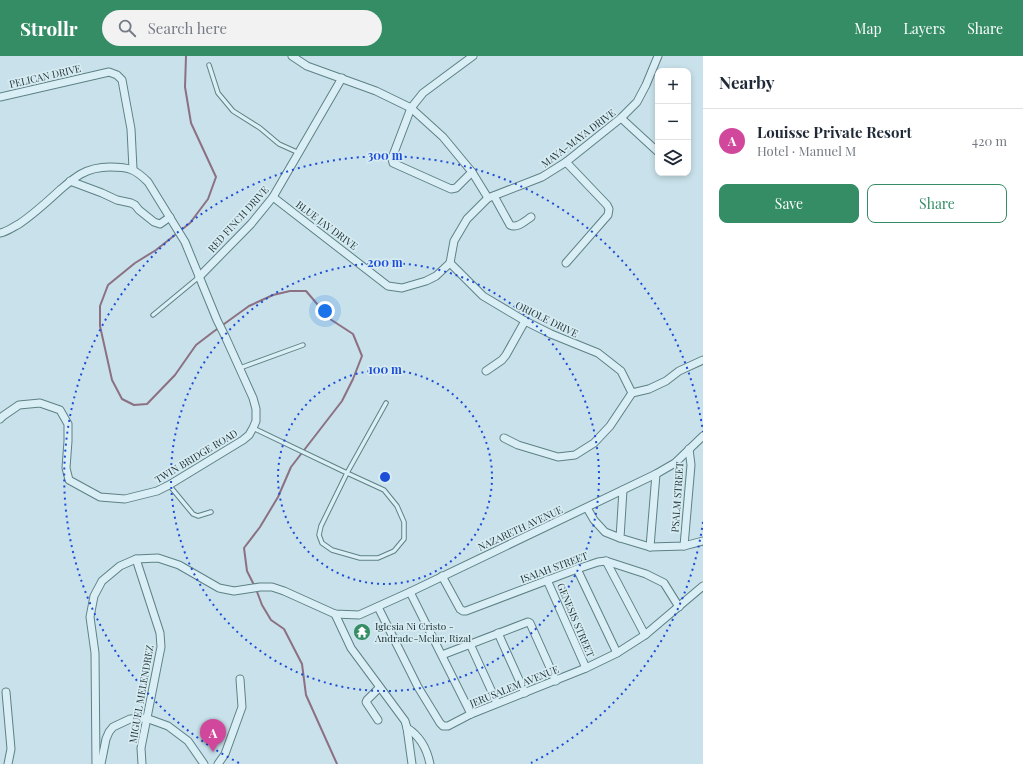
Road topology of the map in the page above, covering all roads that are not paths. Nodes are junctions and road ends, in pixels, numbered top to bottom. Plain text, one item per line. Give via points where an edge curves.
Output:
1 (292, 56) edge
2 (473, 56) edge
3 (658, 56) edge
4 (209, 65) dead end
5 (342, 78) junction
6 (0, 97) edge
7 (411, 108) junction
8 (621, 118) junction
9 (655, 149) edge
10 (300, 153) junction
11 (566, 162) junction
12 (133, 170) junction
13 (472, 172) junction
14 (70, 181) junction
15 (273, 197) junction
16 (491, 197) junction
17 (531, 217) dead end
18 (171, 219) junction
19 (0, 233) edge
20 (450, 263) junction
21 (566, 263) dead end
22 (199, 277) junction
23 (153, 315) dead end
24 (525, 321) junction
25 (303, 344) dead end
26 (703, 360) edge
27 (240, 368) junction
28 (486, 371) dead end
29 (632, 393) junction
30 (386, 403) dead end
31 (0, 419) edge
32 (253, 428) junction
33 (703, 436) edge
34 (504, 438) dead end
35 (689, 449) junction
36 (347, 473) junction
37 (656, 474) junction
38 (169, 485) junction
39 (623, 490) junction
40 (587, 508) junction
41 (211, 512) dead end
42 (620, 538) junction
43 (703, 541) edge
44 (650, 546) junction
45 (684, 546) junction
46 (136, 559) junction
47 (606, 561) junction
48 (577, 569) junction
49 (442, 576) junction
50 (548, 580) junction
51 (703, 586) edge
52 (410, 592) junction
53 (378, 607) junction
54 (679, 607) junction
55 (335, 614) junction
56 (498, 633) junction
57 (645, 635) junction
58 (470, 644) junction
59 (617, 653) junction
60 (442, 655) junction
61 (586, 668) junction
62 (240, 679) dead end
63 (556, 681) junction
64 (379, 688) junction
65 (6, 692) dead end
66 (525, 693) junction
67 (497, 703) junction
68 (471, 714) junction
69 (146, 718) junction
70 (378, 720) dead end
71 (407, 728) junction
72 (8, 764) edge
73 (96, 764) edge
74 (101, 764) edge
75 (142, 764) edge
76 (204, 764) edge
77 (218, 764) edge
78 (412, 764) edge
79 (430, 764) edge

1 - 5 street via 307,66
2 - 7 street via 423,93
3 - 8 street, MAYA-MAYA DRIVE via 637,102
4 - 10 lane via 218,93 233,111 279,144
5 - 7 street via 376,90
5 - 10 street, RED FINCH DRIVE
6 - 12 street, PELICAN DRIVE via 109,72 117,75 122,80 131,129
7 - 13 street via 443,138
7 - 13 street via 392,158 393,163 452,189
8 - 9 street
8 - 11 street, MAYA-MAYA DRIVE
10 - 15 street, RED FINCH DRIVE
11 - 16 street, MAYA-MAYA DRIVE via 542,178
11 - 21 street via 609,209 608,215
12 - 14 street via 120,167 94,169
12 - 18 street via 148,182
13 - 16 street
14 - 18 street via 110,198 131,203 154,222 160,224
14 - 19 street via 27,219
15 - 20 street, BLUE JAY DRIVE via 388,286 402,288 426,281
15 - 22 street, RED FINCH DRIVE
16 - 17 street via 510,225 516,226
16 - 20 street via 467,219 454,241
18 - 22 street via 185,242
20 - 24 street, ORIOLE DRIVE via 483,296
22 - 23 lane, RED FINCH DRIVE
22 - 27 street
24 - 28 street via 506,355
24 - 29 street, ORIOLE DRIVE via 598,353 621,371
25 - 27 lane
26 - 29 street via 649,389
27 - 32 street via 256,409
29 - 34 street via 610,426 594,443 575,455 558,457
30 - 36 lane
31 - 38 street, TWIN BRIDGE ROAD via 19,405 40,402 60,410 68,424 66,468 69,480 100,497 126,499
32 - 36 lane
32 - 38 street, TWIN BRIDGE ROAD via 243,440
33 - 35 street, NAZARETH AVENUE
35 - 37 street, NAZARETH AVENUE via 675,463
35 - 45 street, PSALM STREET via 691,465
36 - 36 lane via 384,490 397,506 404,522 404,539 394,551 378,558 360,558 332,550 322,543 319,535 321,526
37 - 39 street, NAZARETH AVENUE
37 - 44 street
38 - 41 lane via 193,514 198,516
39 - 40 street, NAZARETH AVENUE
39 - 42 street
40 - 42 street via 605,532
40 - 49 street, NAZARETH AVENUE
42 - 44 street
43 - 45 street
44 - 45 street
46 - 55 street via 158,558 179,565 219,588 234,591 272,587
46 - 69 street, MIGUEL MELENDREZ via 160,632 161,647
46 - 73 street via 120,566 102,581 94,596 90,617 95,653
47 - 48 street, ISAIAH STREET
47 - 54 street via 646,574 664,583
47 - 57 street
48 - 50 street, ISAIAH STREET
48 - 59 street
49 - 50 street, ISAIAH STREET via 462,611
49 - 52 street, NAZARETH AVENUE
50 - 61 street, GENESIS STREET
51 - 54 street, JERUSALEM AVENUE
52 - 53 street, NAZARETH AVENUE
52 - 60 street
53 - 55 street, NAZARETH AVENUE via 359,615
53 - 68 street, JERUSALEM AVENUE via 418,687 440,723 448,726
54 - 57 street, JERUSALEM AVENUE
55 - 64 street via 351,648
56 - 58 street
56 - 63 street via 530,623
56 - 66 street
57 - 59 street, JERUSALEM AVENUE
58 - 60 street
58 - 67 street
59 - 61 street, JERUSALEM AVENUE
60 - 68 street
61 - 63 street, JERUSALEM AVENUE
62 - 77 street via 242,707
63 - 66 street, JERUSALEM AVENUE
64 - 70 street via 366,702
64 - 71 street via 405,721
65 - 72 street via 11,749
66 - 67 street, JERUSALEM AVENUE
67 - 68 street, JERUSALEM AVENUE
69 - 74 street via 130,719 113,727 106,738
69 - 75 street, MIGUEL MELENDREZ via 141,748
69 - 76 street via 168,726 188,741
71 - 78 street
71 - 79 street via 423,743

